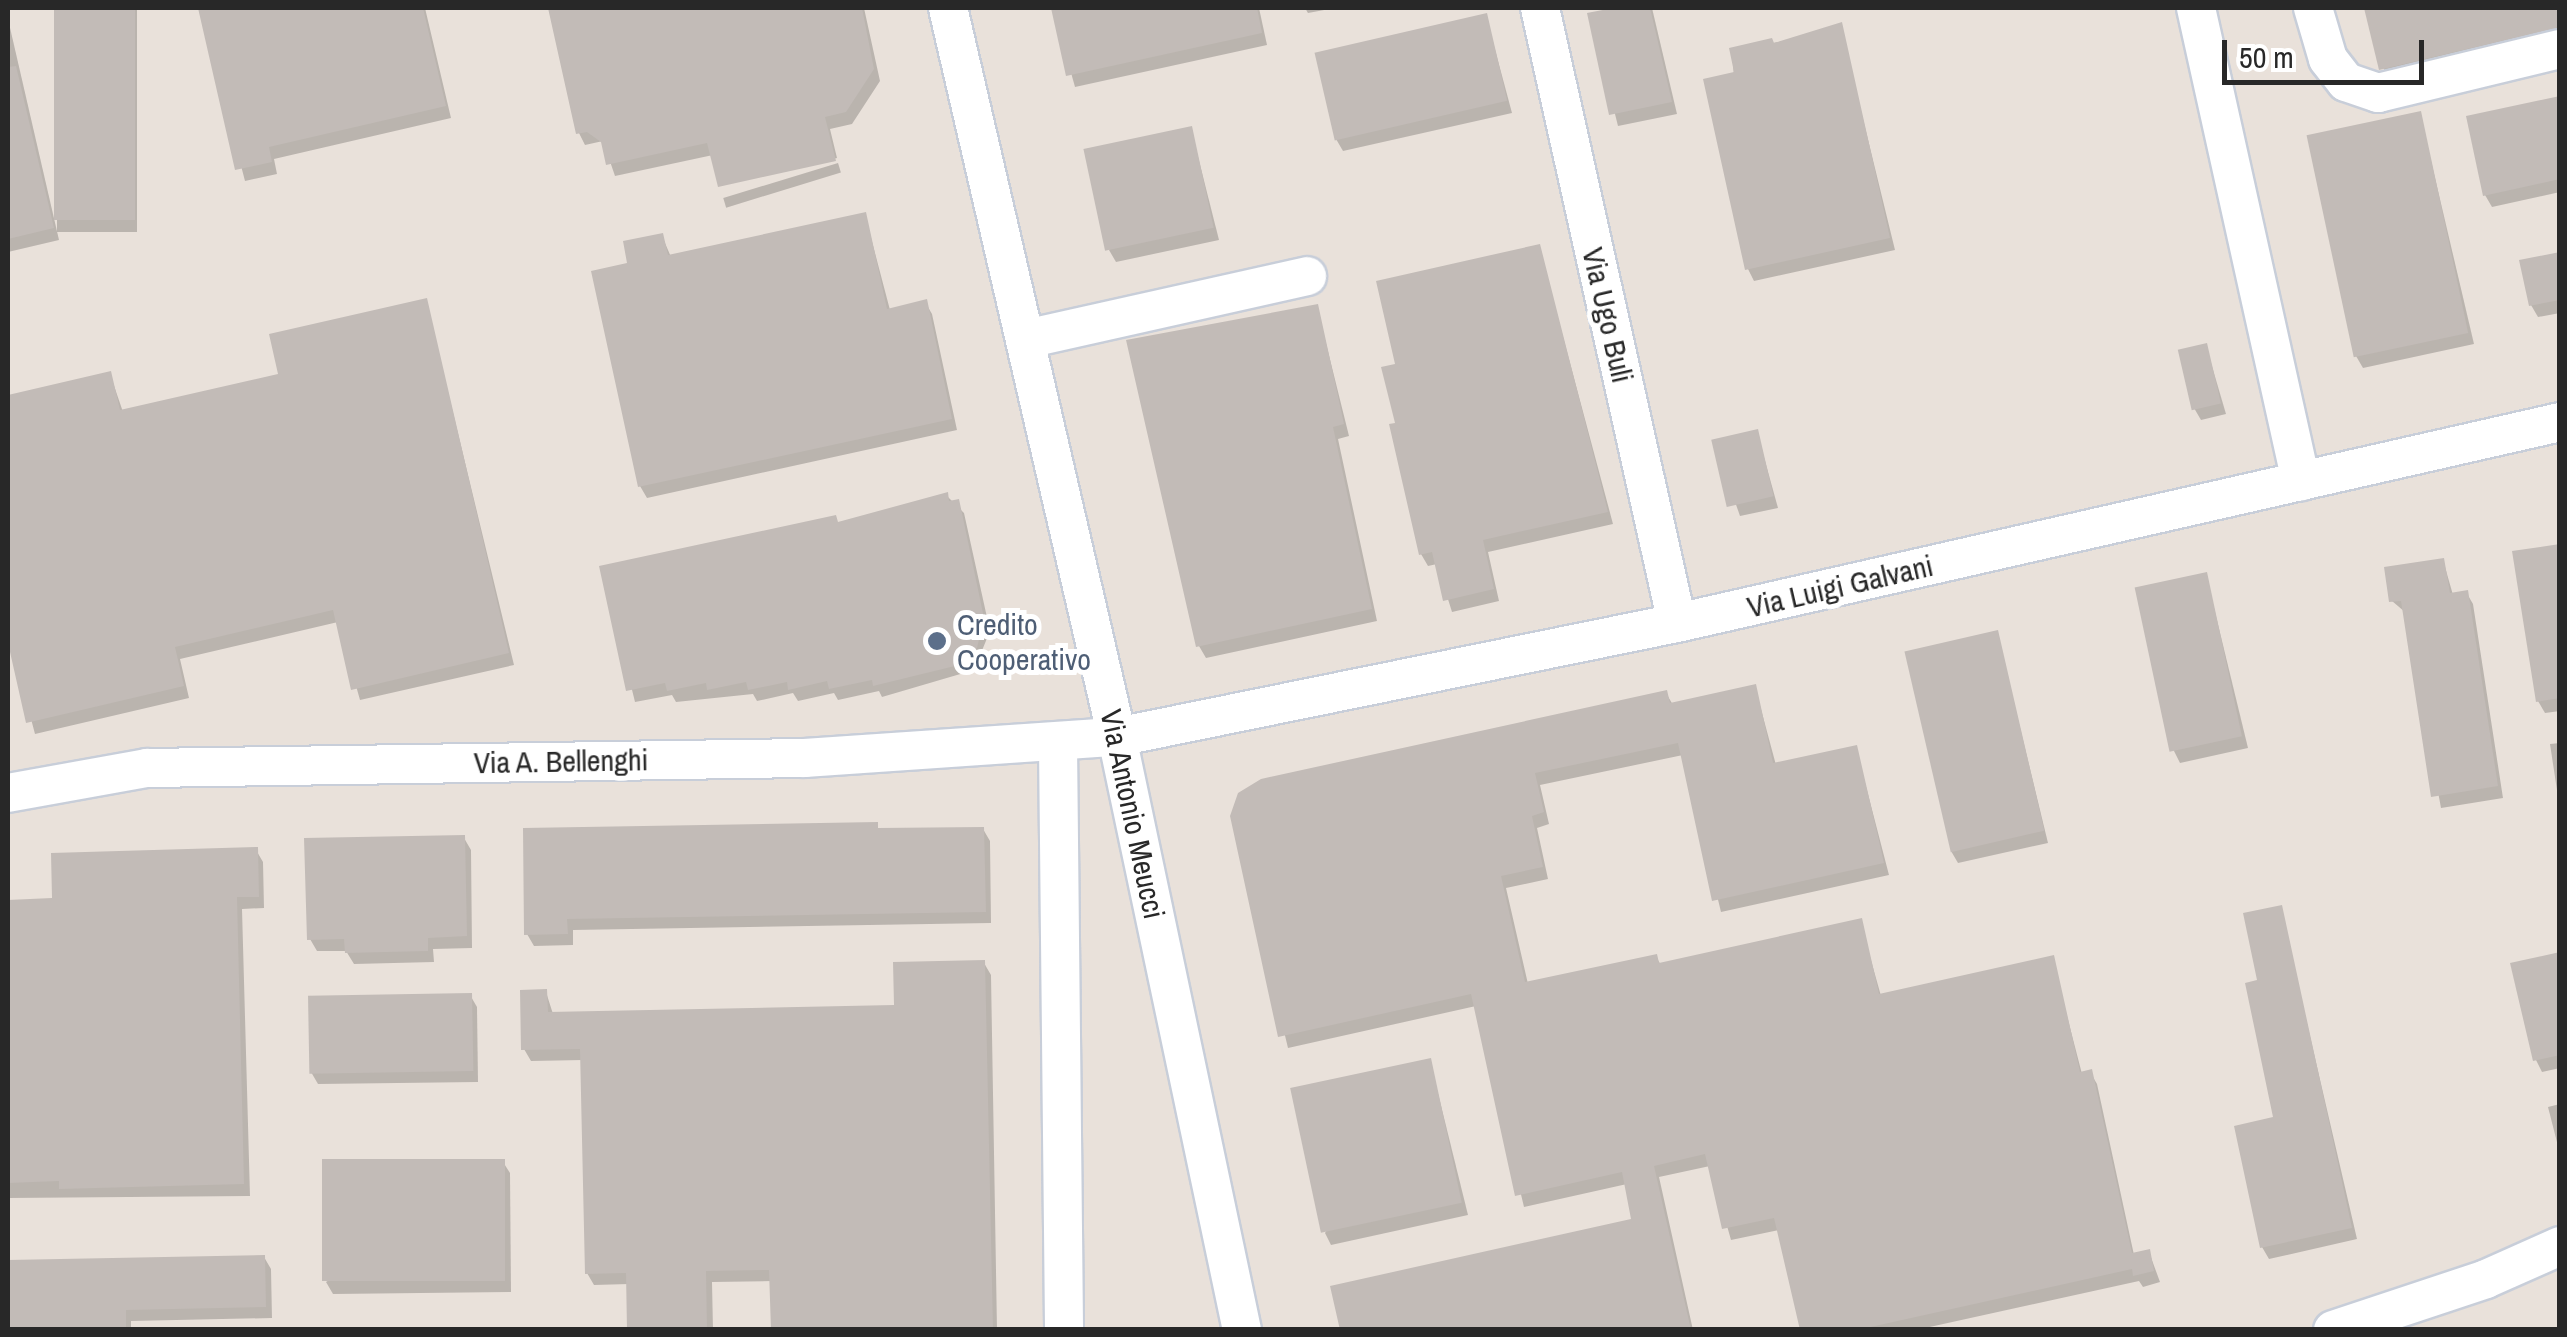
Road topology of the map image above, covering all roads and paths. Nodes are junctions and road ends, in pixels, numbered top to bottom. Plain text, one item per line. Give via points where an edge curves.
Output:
1 (948, 8) edge
2 (1540, 8) edge
3 (2196, 8) edge
4 (2313, 8) edge
5 (2560, 49) edge
6 (1307, 276) dead end
7 (1026, 338) junction
8 (2560, 422) edge
9 (2301, 480) junction
10 (1677, 623) junction
11 (1117, 736) junction
12 (1058, 744) junction
13 (8, 794) edge
14 (2560, 1246) edge
15 (1064, 1330) edge
16 (1242, 1330) edge
17 (2333, 1330) edge

1 - 7 street, Via Antonio Meucci
2 - 10 street, Via Ugo Buli
3 - 9 street
4 - 5 street via 2328,59 2346,82 2378,93
6 - 7 street
7 - 11 street, Via Antonio Meucci
8 - 9 street, Via Luigi Galvani
9 - 10 street, Via Luigi Galvani
10 - 11 street, Via Luigi Galvani
11 - 12 street, Via A. Bellenghi
11 - 16 street, Via Antonio Meucci
12 - 13 street, Via A. Bellenghi via 805,758 147,768
12 - 15 street
14 - 17 street

